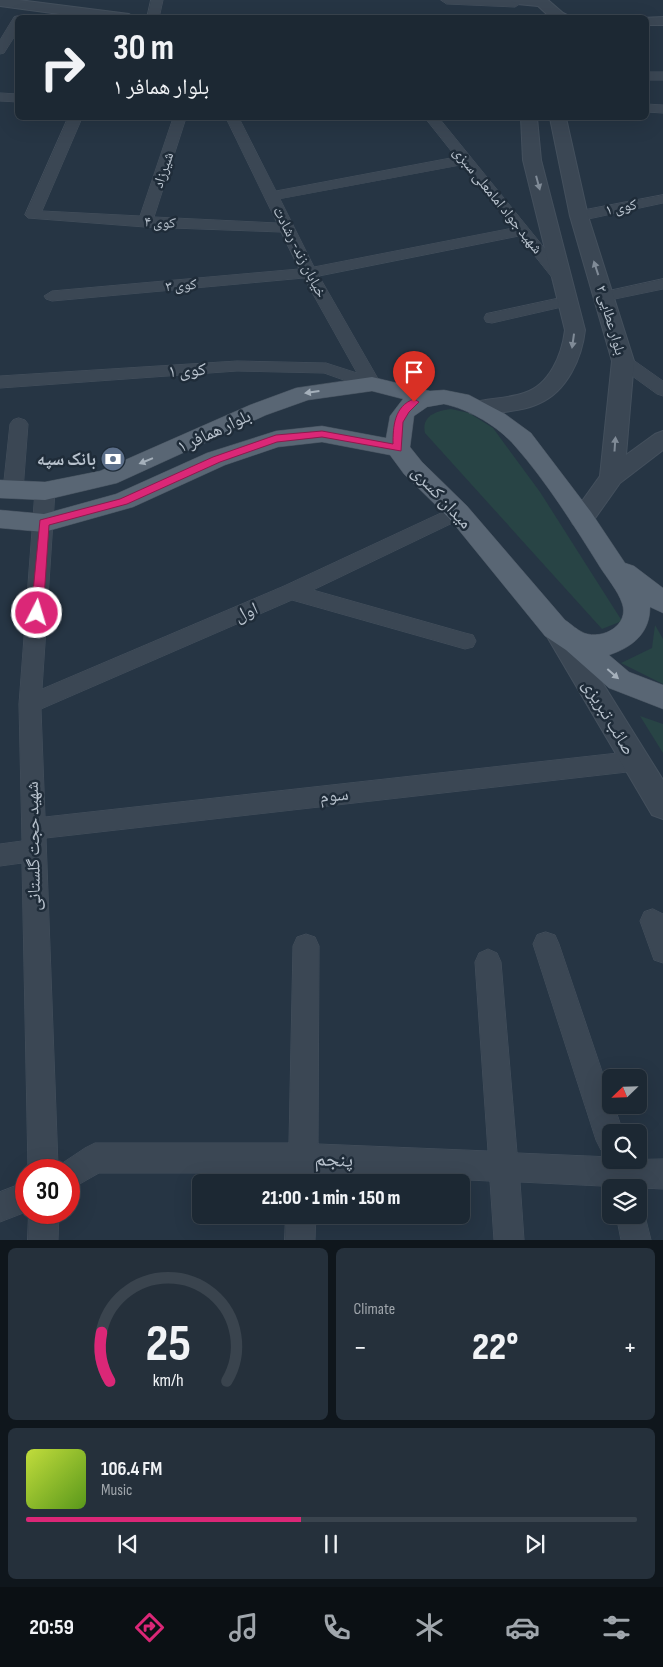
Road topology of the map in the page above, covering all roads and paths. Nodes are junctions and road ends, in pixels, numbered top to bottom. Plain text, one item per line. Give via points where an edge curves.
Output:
1 (157, 0) edge
2 (447, 0) edge
3 (0, 2) edge
4 (26, 4) junction
5 (516, 5) edge
6 (543, 5) edge
7 (20, 15) edge
8 (106, 15) edge
9 (154, 15) edge
10 (557, 15) edge
11 (649, 21) edge
12 (663, 21) edge
13 (15, 24) edge
14 (0, 50) edge
15 (649, 76) edge
16 (663, 76) edge
17 (0, 97) edge
18 (15, 98) edge
19 (649, 108) edge
20 (663, 108) edge
21 (74, 120) edge
22 (179, 120) edge
23 (233, 120) edge
24 (434, 120) edge
25 (529, 120) edge
26 (558, 120) edge
27 (465, 160) junction
28 (532, 160) junction
29 (566, 161) junction
30 (272, 196) junction
31 (663, 199) edge
32 (579, 216) junction
33 (145, 222) junction
34 (287, 228) junction
35 (521, 231) junction
36 (309, 273) junction
37 (564, 282) junction
38 (663, 284) edge
39 (52, 296) dead end
40 (605, 296) junction
41 (569, 301) junction
42 (492, 318) dead end
43 (623, 361) junction
44 (0, 382) edge
45 (372, 384) junction
46 (663, 390) edge
47 (429, 398) junction
48 (478, 408) junction
49 (19, 424) dead end
50 (663, 439) edge
51 (398, 448) junction
52 (612, 477) junction
53 (6, 489) edge
54 (45, 491) junction
55 (458, 512) junction
56 (582, 518) junction
57 (0, 519) edge
58 (44, 523) junction
59 (601, 550) junction
60 (291, 592) junction
61 (663, 603) edge
62 (565, 635) junction
63 (465, 641) dead end
64 (663, 697) edge
65 (30, 704) junction
66 (636, 761) junction
67 (663, 806) edge
68 (32, 840) junction
69 (0, 855) edge
70 (653, 921) dead end
71 (546, 944) dead end
72 (306, 946) dead end
73 (663, 951) edge
74 (488, 962) dead end
75 (606, 1124) edge
76 (43, 1159) edge
77 (502, 1166) junction
78 (80, 1168) edge
79 (304, 1170) edge
80 (621, 1173) edge
81 (663, 1174) edge
82 (15, 1201) edge
83 (0, 1206) edge
84 (44, 1224) edge
85 (301, 1224) edge
86 (632, 1224) edge
87 (43, 1240) edge
88 (300, 1240) edge
89 (510, 1240) edge
90 (636, 1240) edge

1 - 9 street
2 - 5 street
3 - 4 street
4 - 7 street
4 - 8 street
5 - 6 street
6 - 10 street
11 - 12 street
13 - 14 street
15 - 16 street
17 - 18 street
19 - 20 street
21 - 33 street, کوی ۴ via 34,215
22 - 33 street, شیرزاد
23 - 30 street, خیابان زند- رشادت
24 - 27 street, شهید جواد امامعلی سبزی
25 - 28 street, بلوار عطایی ۲
26 - 29 street, بلوار عطایی ۲
27 - 30 street
27 - 35 street, شهید جواد امامعلی سبزی
28 - 29 street
28 -> 37 street, بلوار عطایی ۲
29 - 32 street, بلوار عطایی ۲
30 - 34 street, خیابان زند- رشادت
31 - 32 street, کوی ۱
40 -> 32 street, بلوار عطایی ۲
33 - 34 street, کوی ۴
34 - 36 street, خیابان زند- رشادت
35 - 36 street
35 - 37 street, شهید جواد امامعلی سبزی
36 - 39 street, کوی ۳
36 - 45 street, خیابان زند- رشادت
37 - 41 street, بلوار عطایی ۲
38 - 40 street
40 - 43 street, بلوار عطایی ۲
41 - 42 street
41 -> 48 street, بلوار عطایی ۲ via 575,330 573,347 567,362 546,390 531,399
43 - 46 street
52 -> 43 street, بلوار عطایی ۲
44 - 45 street, کوی ۱ via 237,366 326,368
45 - 47 main road, بلوار همافر ۱
45 -> 54 main road, بلوار همافر ۱ via 304,393 108,477
47 - 48 main road via 461,400
47 - 51 main road via 414,402 405,410 398,422
48 - 56 main road via 497,418 522,439
49 - 53 street
50 - 52 street
51 - 55 main road, میدان کسری via 413,468
51 - 58 main road, بلوار همافر ۱ via 322,434 276,439 216,459 124,501
52 - 56 street
53 - 54 main road, بلوار همافر ۱
54 - 58 street, شهید حجت گلستانی
55 - 60 street, اول
55 - 62 main road, میدان کسری
56 - 59 main road
57 - 58 main road, بلوار همافر ۱
58 - 65 street, شهید حجت گلستانی
59 - 61 main road
59 - 62 main road via 636,602 636,620 626,635 606,645
60 - 63 street
60 - 65 street, اول
62 -> 64 main road, میدان کسری via 619,680
62 - 66 street, صائب تبریزی
65 - 68 street, شهید حجت گلستانی
66 - 67 street, صائب تبریزی
66 - 68 street, سوم
68 - 69 street, سوم
68 - 76 street, شهید حجت گلستانی
70 - 73 street
71 - 75 street
72 - 79 street
74 - 77 street
77 - 79 street, پنجم
77 - 80 street, پنجم
77 - 89 street
78 - 79 street, پنجم via 95,1158
80 - 81 street, پنجم
82 - 83 street
84 - 87 street
85 - 88 street
86 - 90 street

